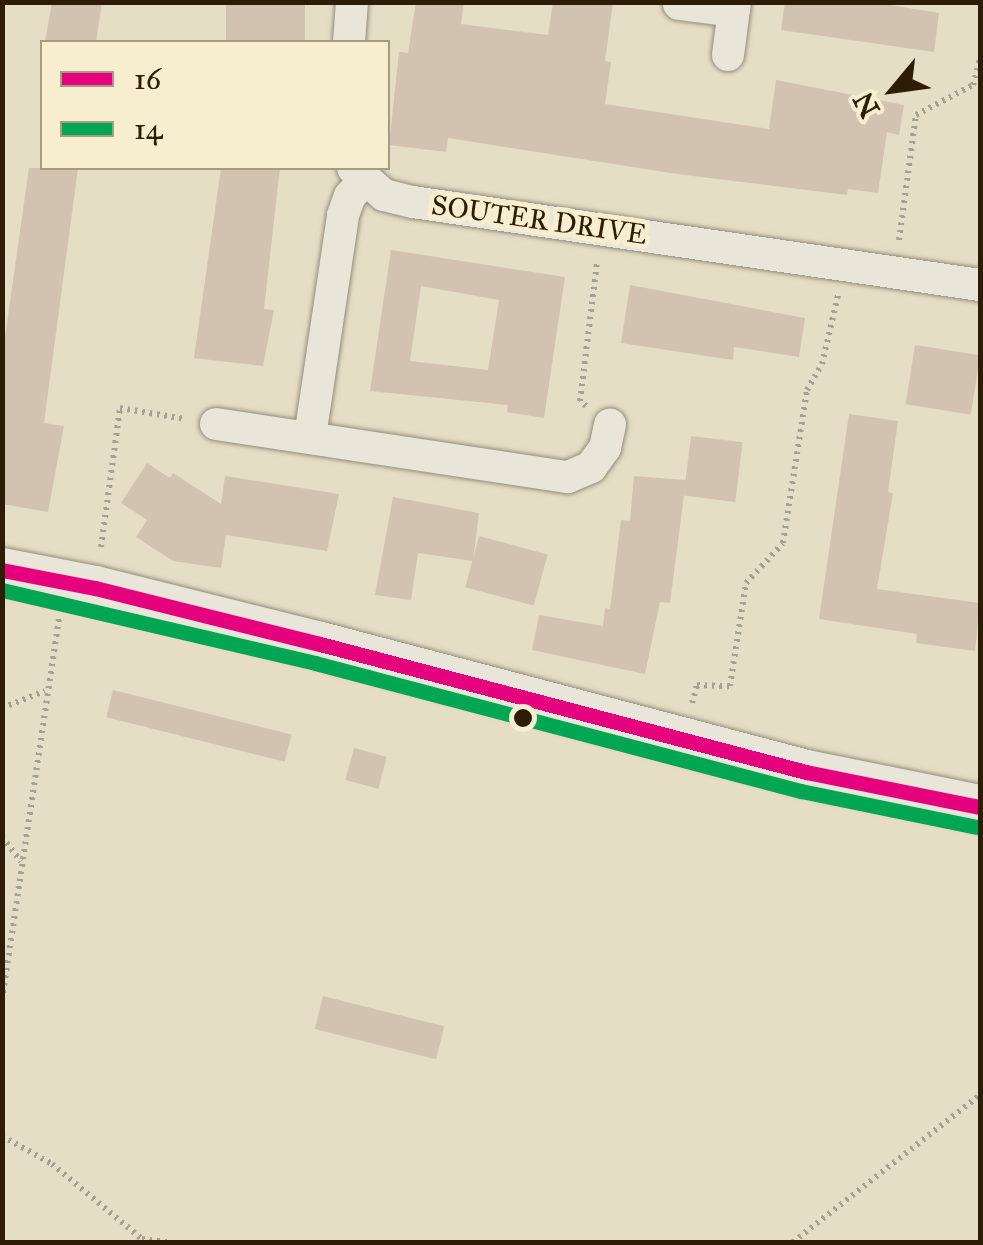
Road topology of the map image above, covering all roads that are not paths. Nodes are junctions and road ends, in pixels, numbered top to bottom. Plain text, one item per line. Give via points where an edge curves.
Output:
1 (352, 2) edge
2 (680, 4) edge
3 (735, 7) edge
4 (348, 40) edge
5 (728, 54) dead end
6 (359, 174) edge
7 (980, 285) edge
8 (216, 424) road end
9 (610, 425) road end
10 (310, 438) junction
11 (2, 570) edge
12 (980, 807) edge

1 - 4 street
2 - 3 street
3 - 5 street
6 - 7 street, SOUTER DRIVE via 384,195 414,202
6 - 10 street, SOUTER DRIVE via 343,214
8 - 10 street
9 - 10 street via 605,448 590,468 568,478
11 - 12 main road via 681,742

